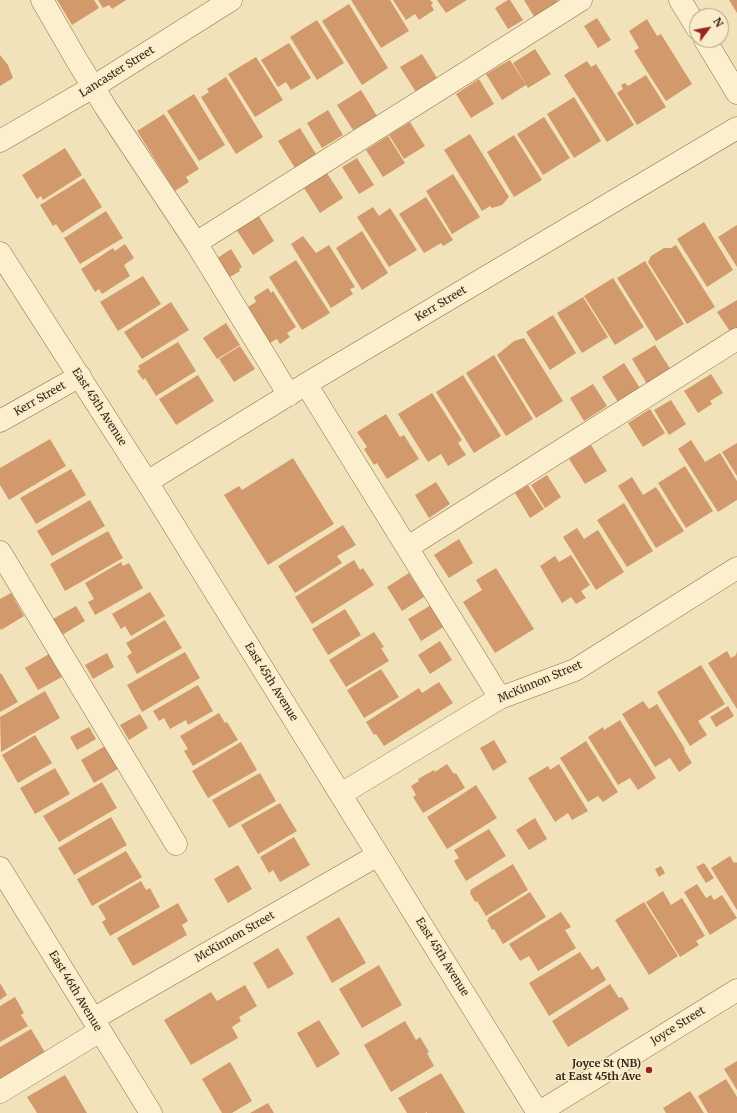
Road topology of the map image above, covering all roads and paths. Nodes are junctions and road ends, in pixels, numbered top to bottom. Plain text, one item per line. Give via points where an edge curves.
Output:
1 (42, 0) edge
2 (231, 0) edge
3 (581, 0) edge
4 (680, 0) edge
5 (689, 15) edge
6 (710, 48) edge
7 (93, 87) junction
8 (737, 93) edge
9 (737, 128) edge
10 (0, 141) edge
11 (196, 243) junction
12 (0, 253) edge
13 (737, 339) edge
14 (80, 376) junction
15 (298, 389) junction
16 (0, 421) edge
17 (148, 482) junction
18 (408, 547) junction
19 (0, 552) edge
20 (737, 568) edge
21 (500, 698) junction
22 (341, 794) junction
23 (176, 844) dead end
24 (378, 855) junction
25 (0, 868) edge
26 (737, 990) edge
27 (96, 1025) junction
28 (0, 1092) edge
29 (151, 1113) edge
30 (538, 1113) edge

1 - 7 street
2 - 7 street, Lancaster Street
3 - 11 street
4 - 5 street
6 - 8 street
7 - 10 street, Lancaster Street
7 - 11 street
9 - 15 street, Kerr Street
11 - 15 street
12 - 14 street, East 45th Avenue
13 - 18 street
14 - 16 street, Kerr Street
14 - 17 street, East 45th Avenue
15 - 17 street, Kerr Street
15 - 18 street
17 - 22 street, East 45th Avenue
18 - 21 street
19 - 23 street
20 - 21 street, McKinnon Street via 575,670
21 - 22 street, McKinnon Street
22 - 24 street, East 45th Avenue
24 - 27 street, McKinnon Street
24 - 30 street, East 45th Avenue
25 - 27 street, East 46th Avenue
26 - 30 street, Joyce Street
27 - 28 street, McKinnon Street
27 - 29 street, East 46th Avenue

